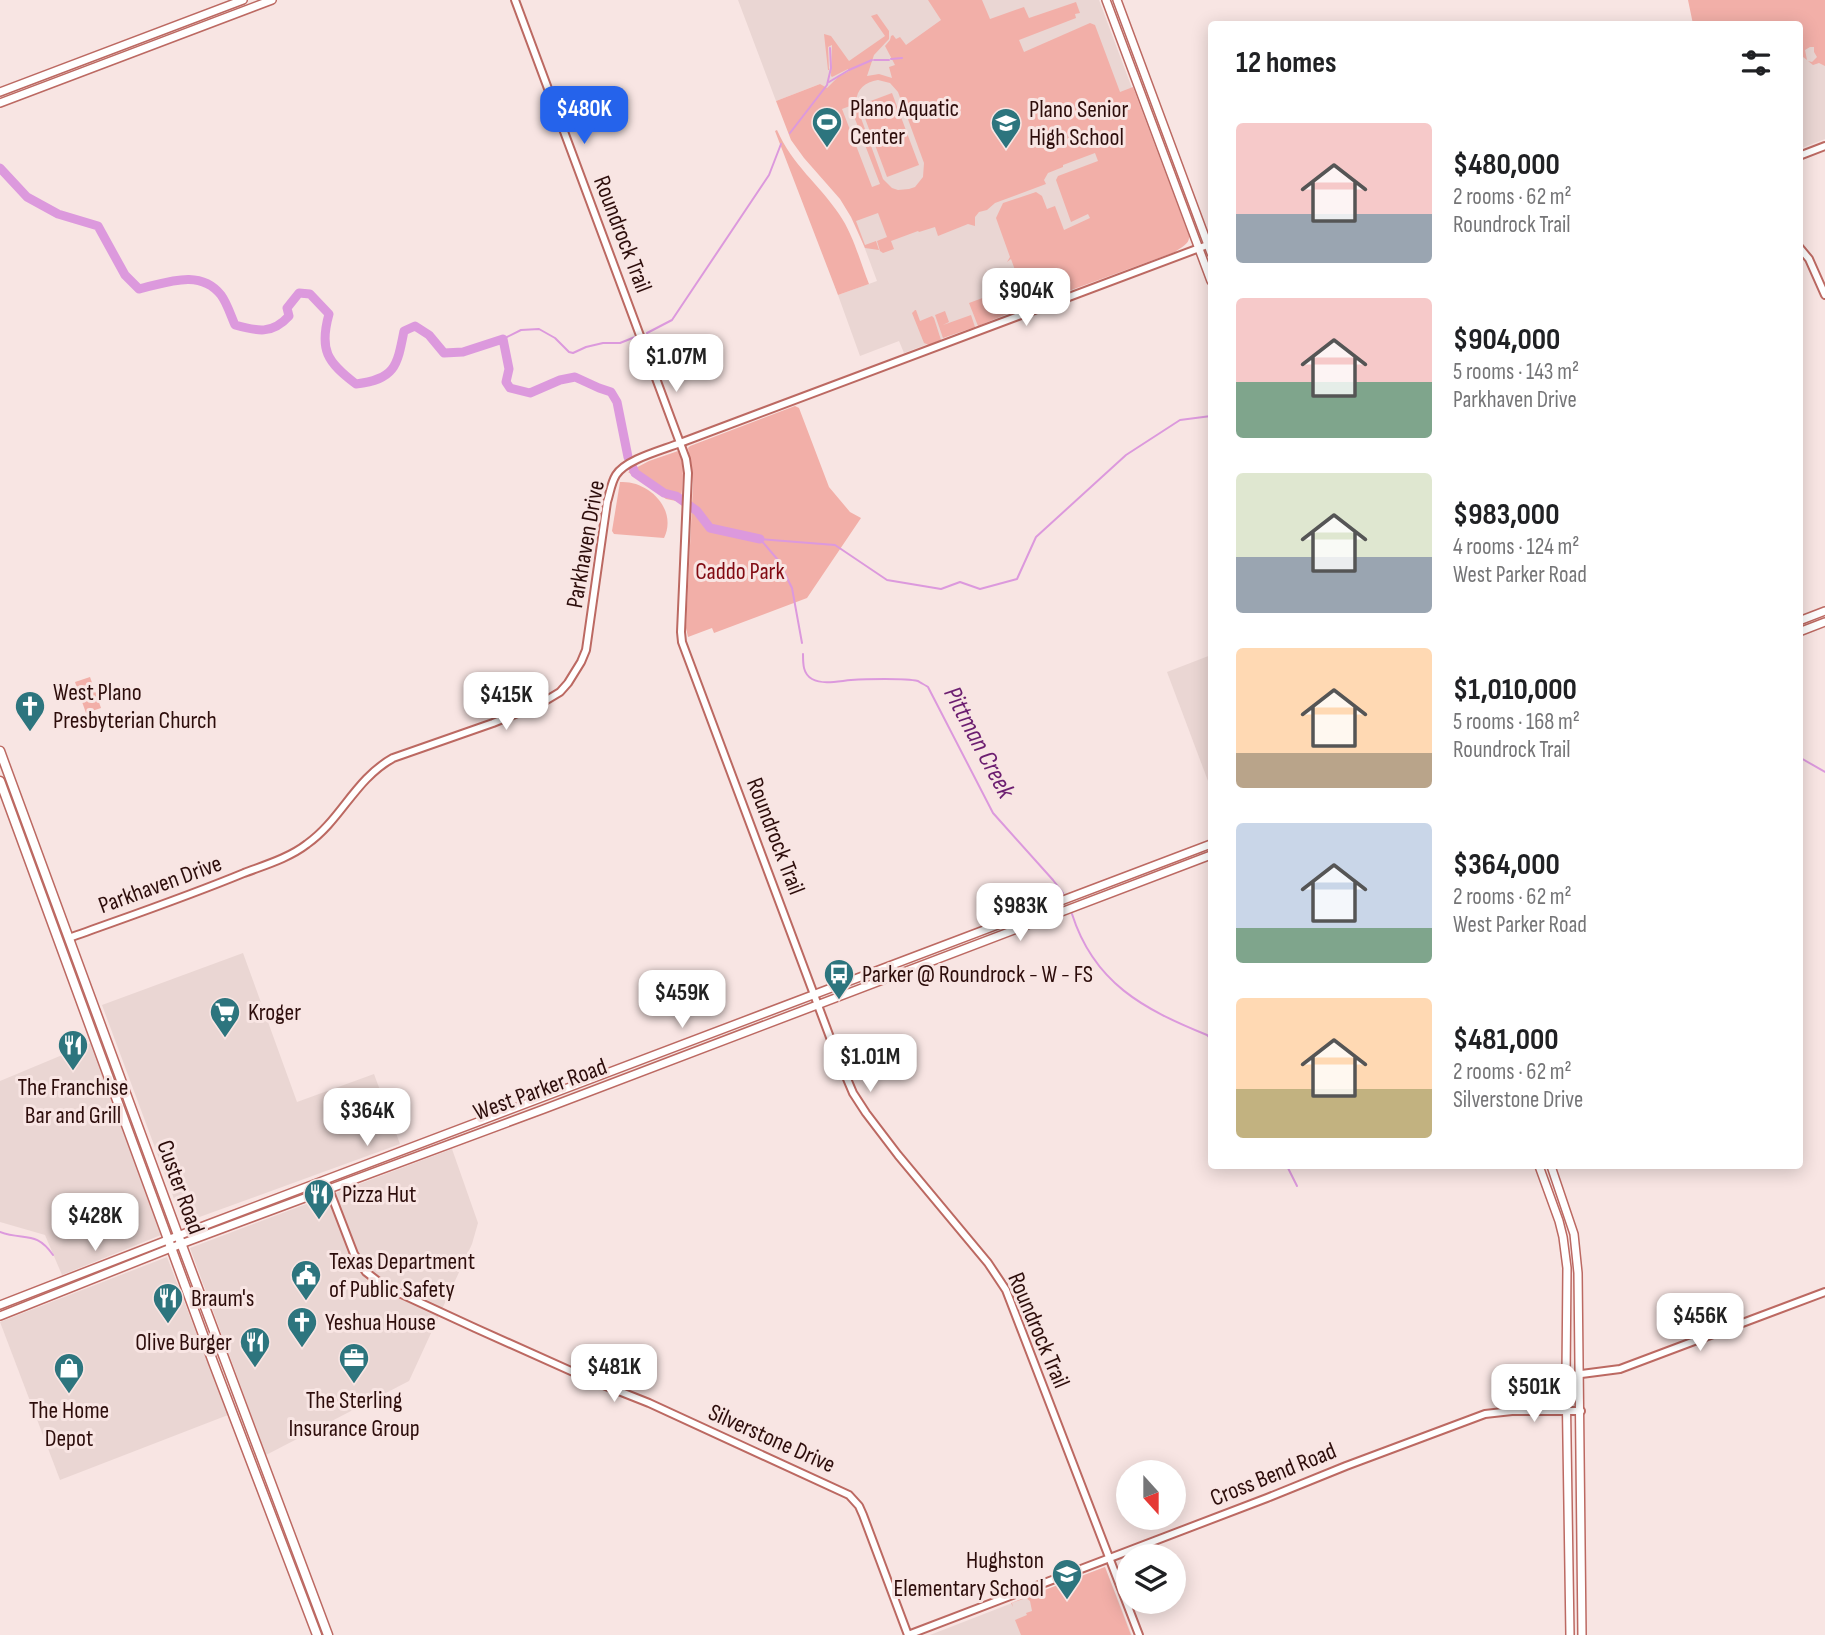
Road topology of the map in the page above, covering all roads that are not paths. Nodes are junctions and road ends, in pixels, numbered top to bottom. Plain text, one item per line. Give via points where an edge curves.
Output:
1 (243, 0) edge
2 (272, 0) edge
3 (514, 0) edge
4 (1106, 0) edge
5 (1117, 0) edge
6 (0, 92) edge
7 (0, 103) edge
8 (1825, 146) edge
9 (1803, 154) edge
10 (1208, 242) edge
11 (1208, 247) edge
12 (1199, 248) junction
13 (1803, 252) edge
14 (1208, 273) edge
15 (1825, 295) edge
16 (680, 443) junction
17 (1825, 611) edge
18 (1803, 619) edge
19 (1825, 622) edge
20 (1803, 630) edge
21 (0, 751) edge
22 (0, 781) edge
23 (1208, 845) edge
24 (1208, 856) edge
25 (64, 940) junction
26 (815, 995) junction
27 (818, 1004) junction
28 (114, 1062) junction
29 (104, 1065) junction
30 (377, 1160) junction
31 (381, 1169) junction
32 (1540, 1169) edge
33 (1552, 1169) edge
34 (326, 1179) junction
35 (329, 1188) junction
36 (248, 1209) junction
37 (251, 1217) junction
38 (175, 1241) junction
39 (102, 1265) junction
40 (106, 1274) junction
41 (1825, 1292) edge
42 (0, 1305) edge
43 (2, 1315) edge
44 (1580, 1375) junction
45 (1566, 1376) junction
46 (1581, 1411) junction
47 (1567, 1412) junction
48 (1109, 1558) junction
49 (317, 1635) edge
50 (328, 1635) edge
51 (908, 1635) edge
52 (1139, 1635) edge
53 (1570, 1635) edge
54 (1582, 1635) edge

1 - 6 main road
2 - 7 main road
3 - 16 street, Roundrock Trail
4 - 12 main road
5 - 10 main road
8 - 9 street
11 - 12 street, Parkhaven Drive
12 - 14 main road
12 - 16 street, Parkhaven Drive
13 - 15 street
16 - 25 street, Parkhaven Drive via 635,461 618,472 612,484 586,650 560,692 540,704 379,766 317,837 292,853
16 - 26 street, Roundrock Trail via 687,466 682,642
17 - 18 main road
19 - 20 main road
21 - 25 main road, Custer Road
22 - 25 main road, Custer Road
23 - 26 main road, West Parker Road
24 - 27 main road, West Parker Road
25 - 28 main road, Custer Road
25 - 29 main road, Custer Road
26 - 27 street, Roundrock Trail
26 - 30 main road, West Parker Road
27 - 31 main road, West Parker Road
27 - 48 street, Roundrock Trail via 862,1107 1006,1290
28 - 29 main road
28 - 38 main road, Custer Road
29 - 38 main road, Custer Road
30 - 31 main road
30 - 34 main road, West Parker Road
31 - 35 main road, West Parker Road
32 - 45 main road via 1565,1247
33 - 44 main road via 1576,1245
34 - 35 street, Silverstone Drive
34 - 36 main road, West Parker Road
35 - 37 main road, West Parker Road
35 - 51 street, Silverstone Drive via 354,1254 366,1272 384,1286 849,1495 863,1515
36 - 37 main road
36 - 38 main road, West Parker Road
37 - 38 main road, West Parker Road
38 - 39 main road, West Parker Road
38 - 40 main road, West Parker Road
38 - 49 main road, Custer Road
38 - 50 main road, Custer Road
39 - 40 main road
39 - 42 main road, West Parker Road
40 - 43 main road, West Parker Road
41 - 44 street via 1620,1369
42 - 43 main road
44 - 45 street
44 - 46 main road
45 - 47 main road
46 - 47 street, Cross Bend Road
46 - 54 main road
47 - 48 street, Cross Bend Road via 1485,1415
47 - 53 main road
48 - 51 street, Cross Bend Road
48 - 52 street, Roundrock Trail

